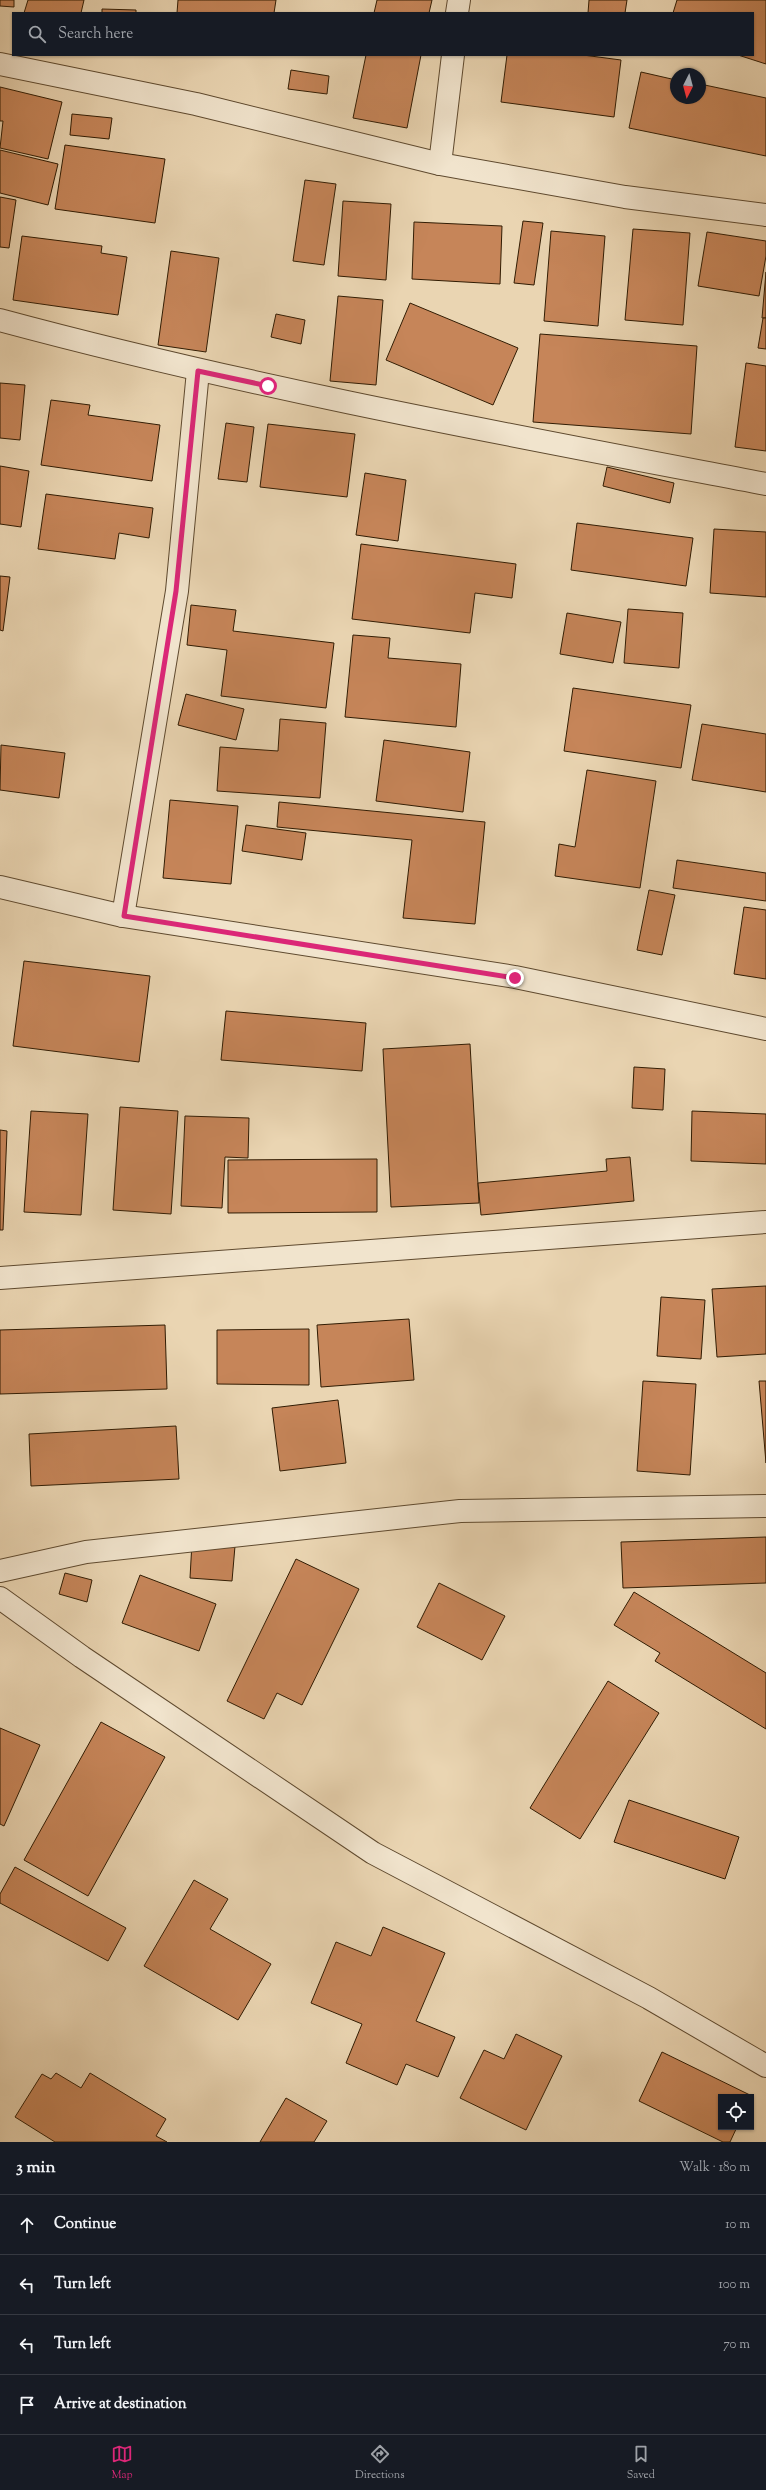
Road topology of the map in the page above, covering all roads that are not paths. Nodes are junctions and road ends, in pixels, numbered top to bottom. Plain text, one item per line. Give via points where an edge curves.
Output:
1 (459, 0) edge
2 (458, 12) edge
3 (453, 56) edge
4 (0, 64) edge
5 (440, 164) junction
6 (766, 215) edge
7 (0, 320) edge
8 (198, 371) junction
9 (766, 484) edge
10 (0, 887) edge
11 (124, 916) junction
12 (766, 1029) edge
13 (766, 1222) edge
14 (0, 1278) edge
15 (766, 1506) edge
16 (0, 1571) edge
17 (0, 1598) edge
18 (766, 2066) edge

1 - 2 street
3 - 5 street
4 - 5 street via 196,104
5 - 6 street via 625,197
7 - 8 street
8 - 9 street
8 - 11 street via 176,591
10 - 11 street
11 - 12 street via 515,978
13 - 14 street
15 - 16 street via 460,1511 86,1552
17 - 18 street via 82,1657 373,1853 649,1998

